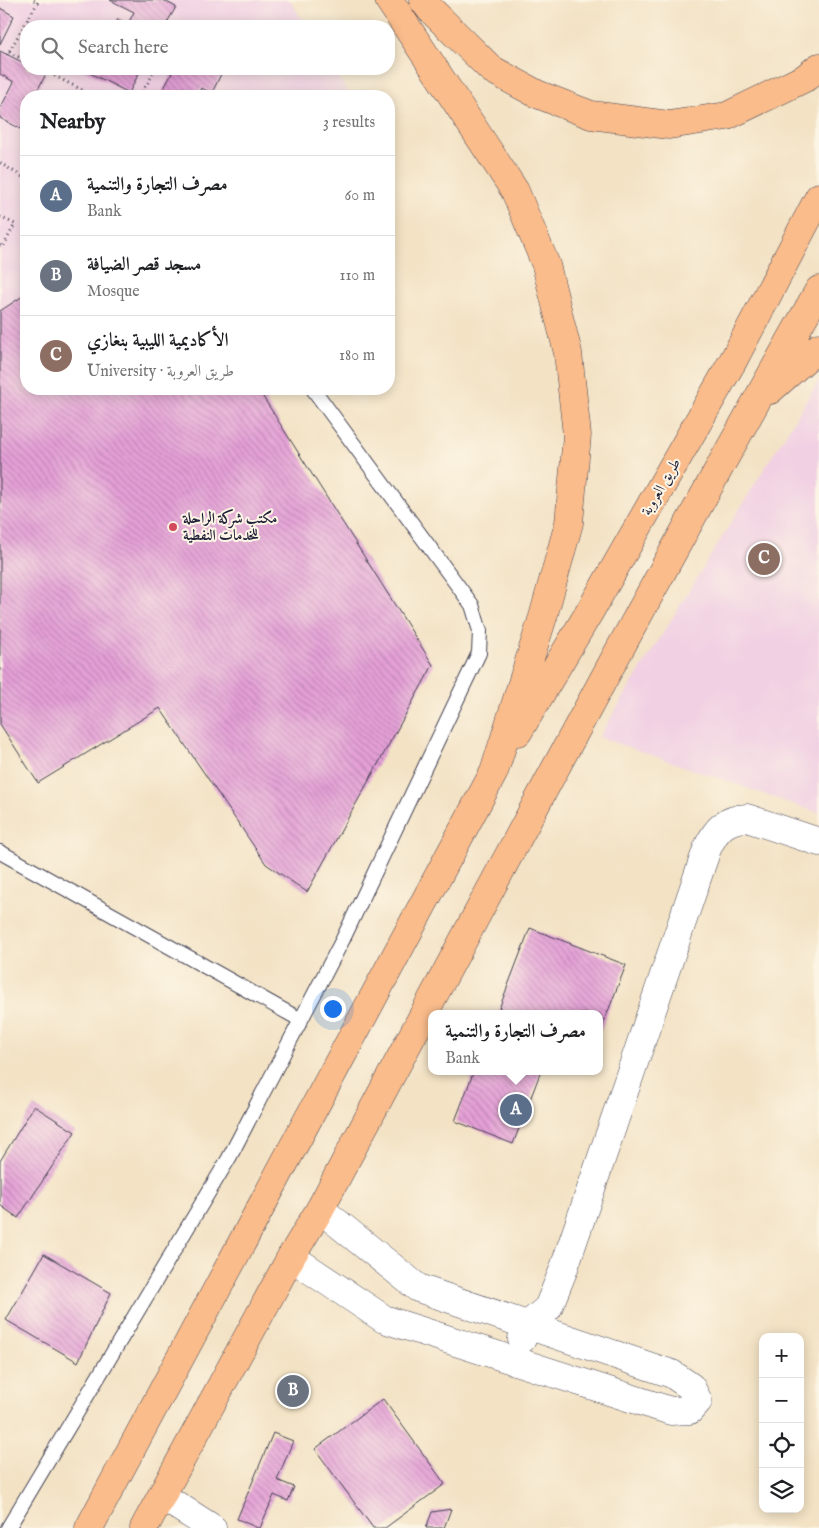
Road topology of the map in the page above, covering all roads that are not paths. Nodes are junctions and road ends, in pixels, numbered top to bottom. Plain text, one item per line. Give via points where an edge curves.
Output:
1 (389, 0) edge
2 (424, 0) edge
3 (819, 66) edge
4 (819, 197) edge
5 (819, 290) edge
6 (819, 346) edge
7 (317, 395) edge
8 (754, 404) junction
9 (494, 772) junction
10 (819, 842) edge
11 (0, 852) edge
12 (301, 1020) junction
13 (320, 1209) junction
14 (291, 1257) junction
15 (418, 1288) junction
16 (538, 1317) junction
17 (406, 1327) junction
18 (560, 1336) junction
19 (514, 1361) junction
20 (548, 1372) junction
21 (162, 1496) junction
22 (8, 1528) edge
23 (89, 1528) edge
24 (144, 1528) edge
25 (212, 1528) edge

1 - 9 highway via 514,191 546,266 568,353 577,435 569,523
2 - 3 highway via 492,68 537,94 590,115 669,125 727,116 805,78
4 - 9 highway, طريق العروبة via 734,359
5 - 8 highway
6 - 8 highway
7 - 12 lane via 472,605 480,631 480,653
8 - 13 highway via 562,754
9 - 23 highway
10 - 16 street via 748,818 735,818 721,826 713,837 703,858 563,1271
11 - 12 lane
12 - 22 lane via 229,1158
13 - 14 highway
13 - 15 street
14 - 17 street via 384,1319
14 - 21 highway
15 - 16 street
15 - 17 street
16 - 18 street
16 - 19 street
17 - 19 street
18 - 20 street
18 - 20 street via 672,1374 691,1387 698,1401 690,1410 671,1411
19 - 20 street
21 - 24 highway
21 - 25 street

